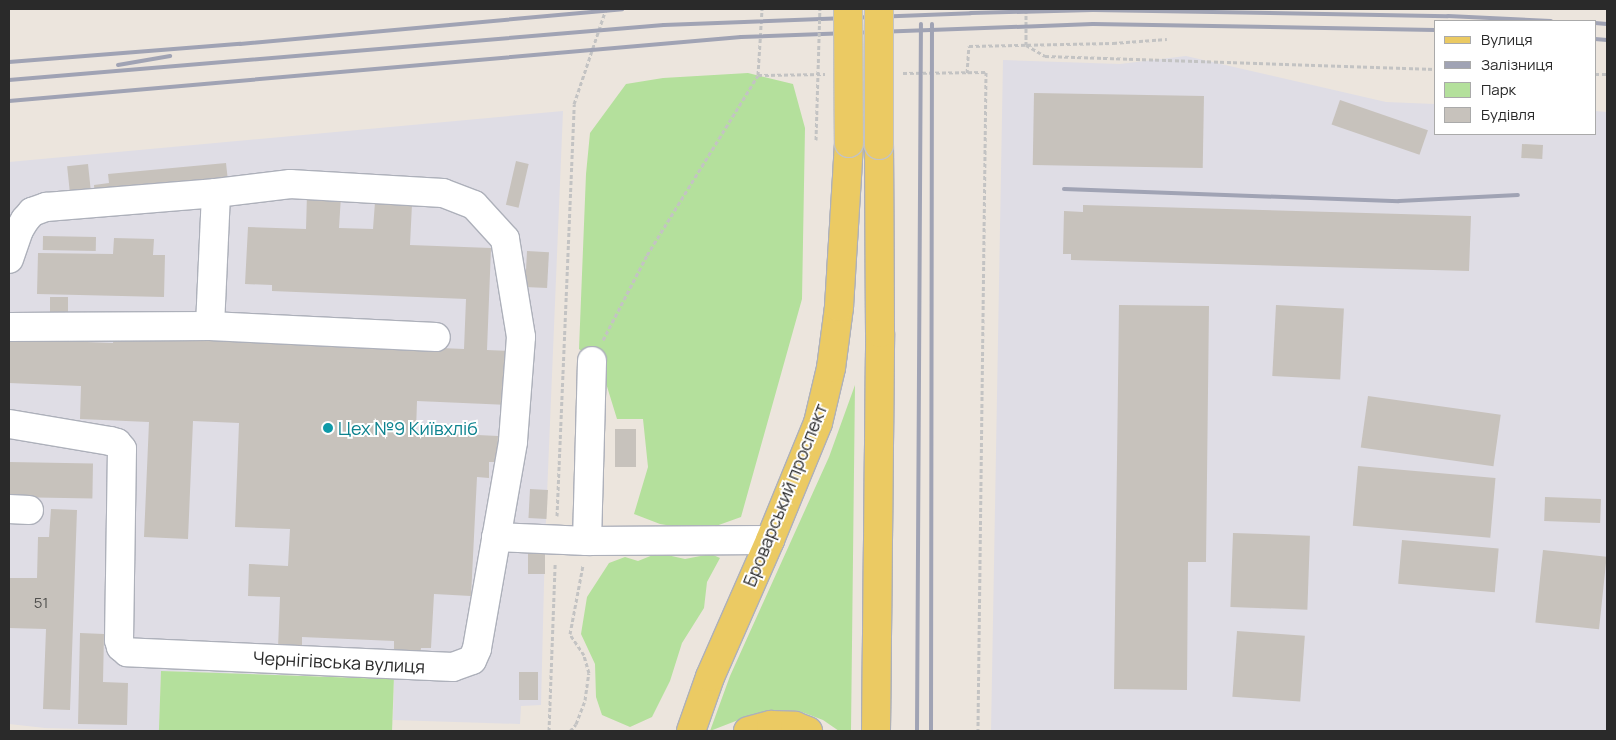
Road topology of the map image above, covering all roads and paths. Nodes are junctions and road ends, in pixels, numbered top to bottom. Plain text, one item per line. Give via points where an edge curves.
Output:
1 (606, 9) edge
2 (762, 9) edge
3 (820, 9) edge
4 (848, 9) edge
5 (879, 9) edge
6 (1026, 9) edge
7 (1167, 39) dead end
8 (1026, 45) junction
9 (1434, 69) edge
10 (967, 73) junction
11 (828, 74) dead end
12 (897, 74) dead end
13 (758, 75) junction
14 (816, 140) dead end
15 (216, 193) junction
16 (9, 259) edge
17 (210, 326) junction
18 (9, 327) edge
19 (436, 337) dead end
20 (592, 361) joint
21 (9, 424) edge
22 (496, 537) junction
23 (556, 538) junction
24 (770, 540) junction
25 (587, 541) junction
26 (550, 731) edge
27 (570, 731) edge
28 (691, 731) edge
29 (748, 731) edge
30 (808, 731) edge
31 (876, 731) edge
32 (978, 731) edge

1 - 23 path via 574,104
2 - 13 path
3 - 14 path, bridge
4 - 24 main road, Броварський проспект, bridge via 849,143 839,307 831,368 818,423
5 - 31 main road, bridge
6 - 8 path
7 - 8 path
8 - 9 path via 1045,56
8 - 10 path via 969,46
10 - 12 path
10 - 32 path via 986,72
11 - 13 path
13 - 20 path via 647,256
15 - 16 lane via 46,206 32,212 25,220
15 - 17 lane
15 - 22 lane via 290,184 443,193 474,205 505,239 521,337 513,442
17 - 18 lane
17 - 19 lane
20 - 25 lane
21 - 22 lane, Чернігівська вулиця via 110,441 122,449 119,640 127,652 462,666 472,660 477,650
22 - 23 lane
23 - 25 lane
23 - 26 path
24 - 25 lane
24 - 28 main road, Броварський проспект via 710,677
25 - 27 path via 570,634 584,655 589,673 585,700
29 - 30 main road via 771,725 795,726

